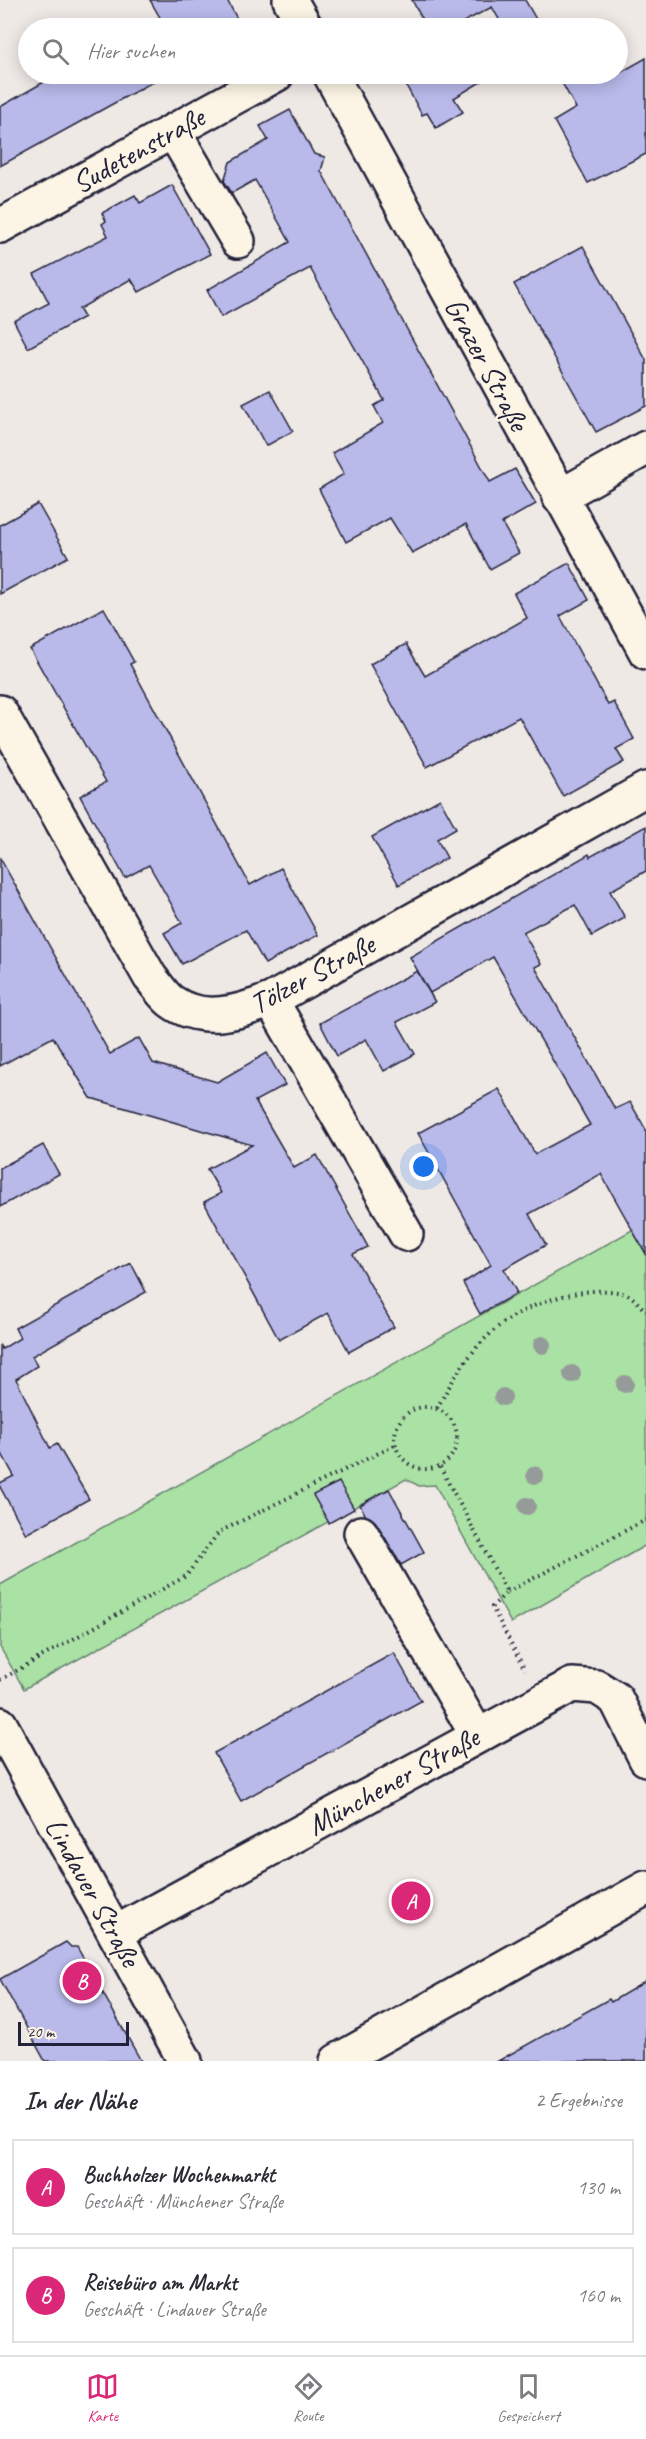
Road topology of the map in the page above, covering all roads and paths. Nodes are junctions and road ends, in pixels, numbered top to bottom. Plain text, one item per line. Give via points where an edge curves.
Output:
1 (290, 0) edge
2 (300, 18) edge
3 (259, 84) edge
4 (335, 84) edge
5 (173, 131) junction
6 (0, 226) edge
7 (238, 241) dead end
8 (646, 448) edge
9 (559, 497) junction
10 (646, 652) edge
11 (0, 712) edge
12 (646, 789) edge
13 (271, 1000) junction
14 (406, 1234) dead end
15 (646, 1311) edge
16 (437, 1408) junction
17 (395, 1445) junction
18 (440, 1467) junction
19 (646, 1520) edge
20 (361, 1533) dead end
21 (507, 1592) junction
22 (0, 1680) edge
23 (541, 1700) junction
24 (0, 1724) edge
25 (477, 1735) junction
26 (646, 1759) edge
27 (646, 1888) edge
28 (115, 1932) junction
29 (185, 2061) edge
30 (337, 2061) edge

1 - 2 street
3 - 5 street, Sudetenstraße
4 - 9 street, Grazer Straße
5 - 6 street, Sudetenstraße
5 - 7 street
8 - 9 street
9 - 10 street, Grazer Straße
11 - 13 street, Tölzer Straße via 150,977 172,1002 215,1015 237,1013
12 - 13 street, Tölzer Straße
13 - 14 street
15 - 16 path via 628,1294 596,1289 569,1294 519,1314 491,1333 467,1359
16 - 17 path via 428,1406 409,1412 397,1426
16 - 18 path via 452,1420 458,1438 453,1455
17 - 18 path via 407,1463 416,1468
17 - 22 path via 219,1532 186,1576
18 - 21 path
19 - 21 path
20 - 25 street
21 - 23 path via 492,1607
23 - 25 street, Münchener Straße
23 - 26 street, Münchener Straße via 572,1685 597,1688 616,1699
24 - 28 street, Lindauer Straße
25 - 28 street, Münchener Straße
27 - 30 street
28 - 29 street, Lindauer Straße

